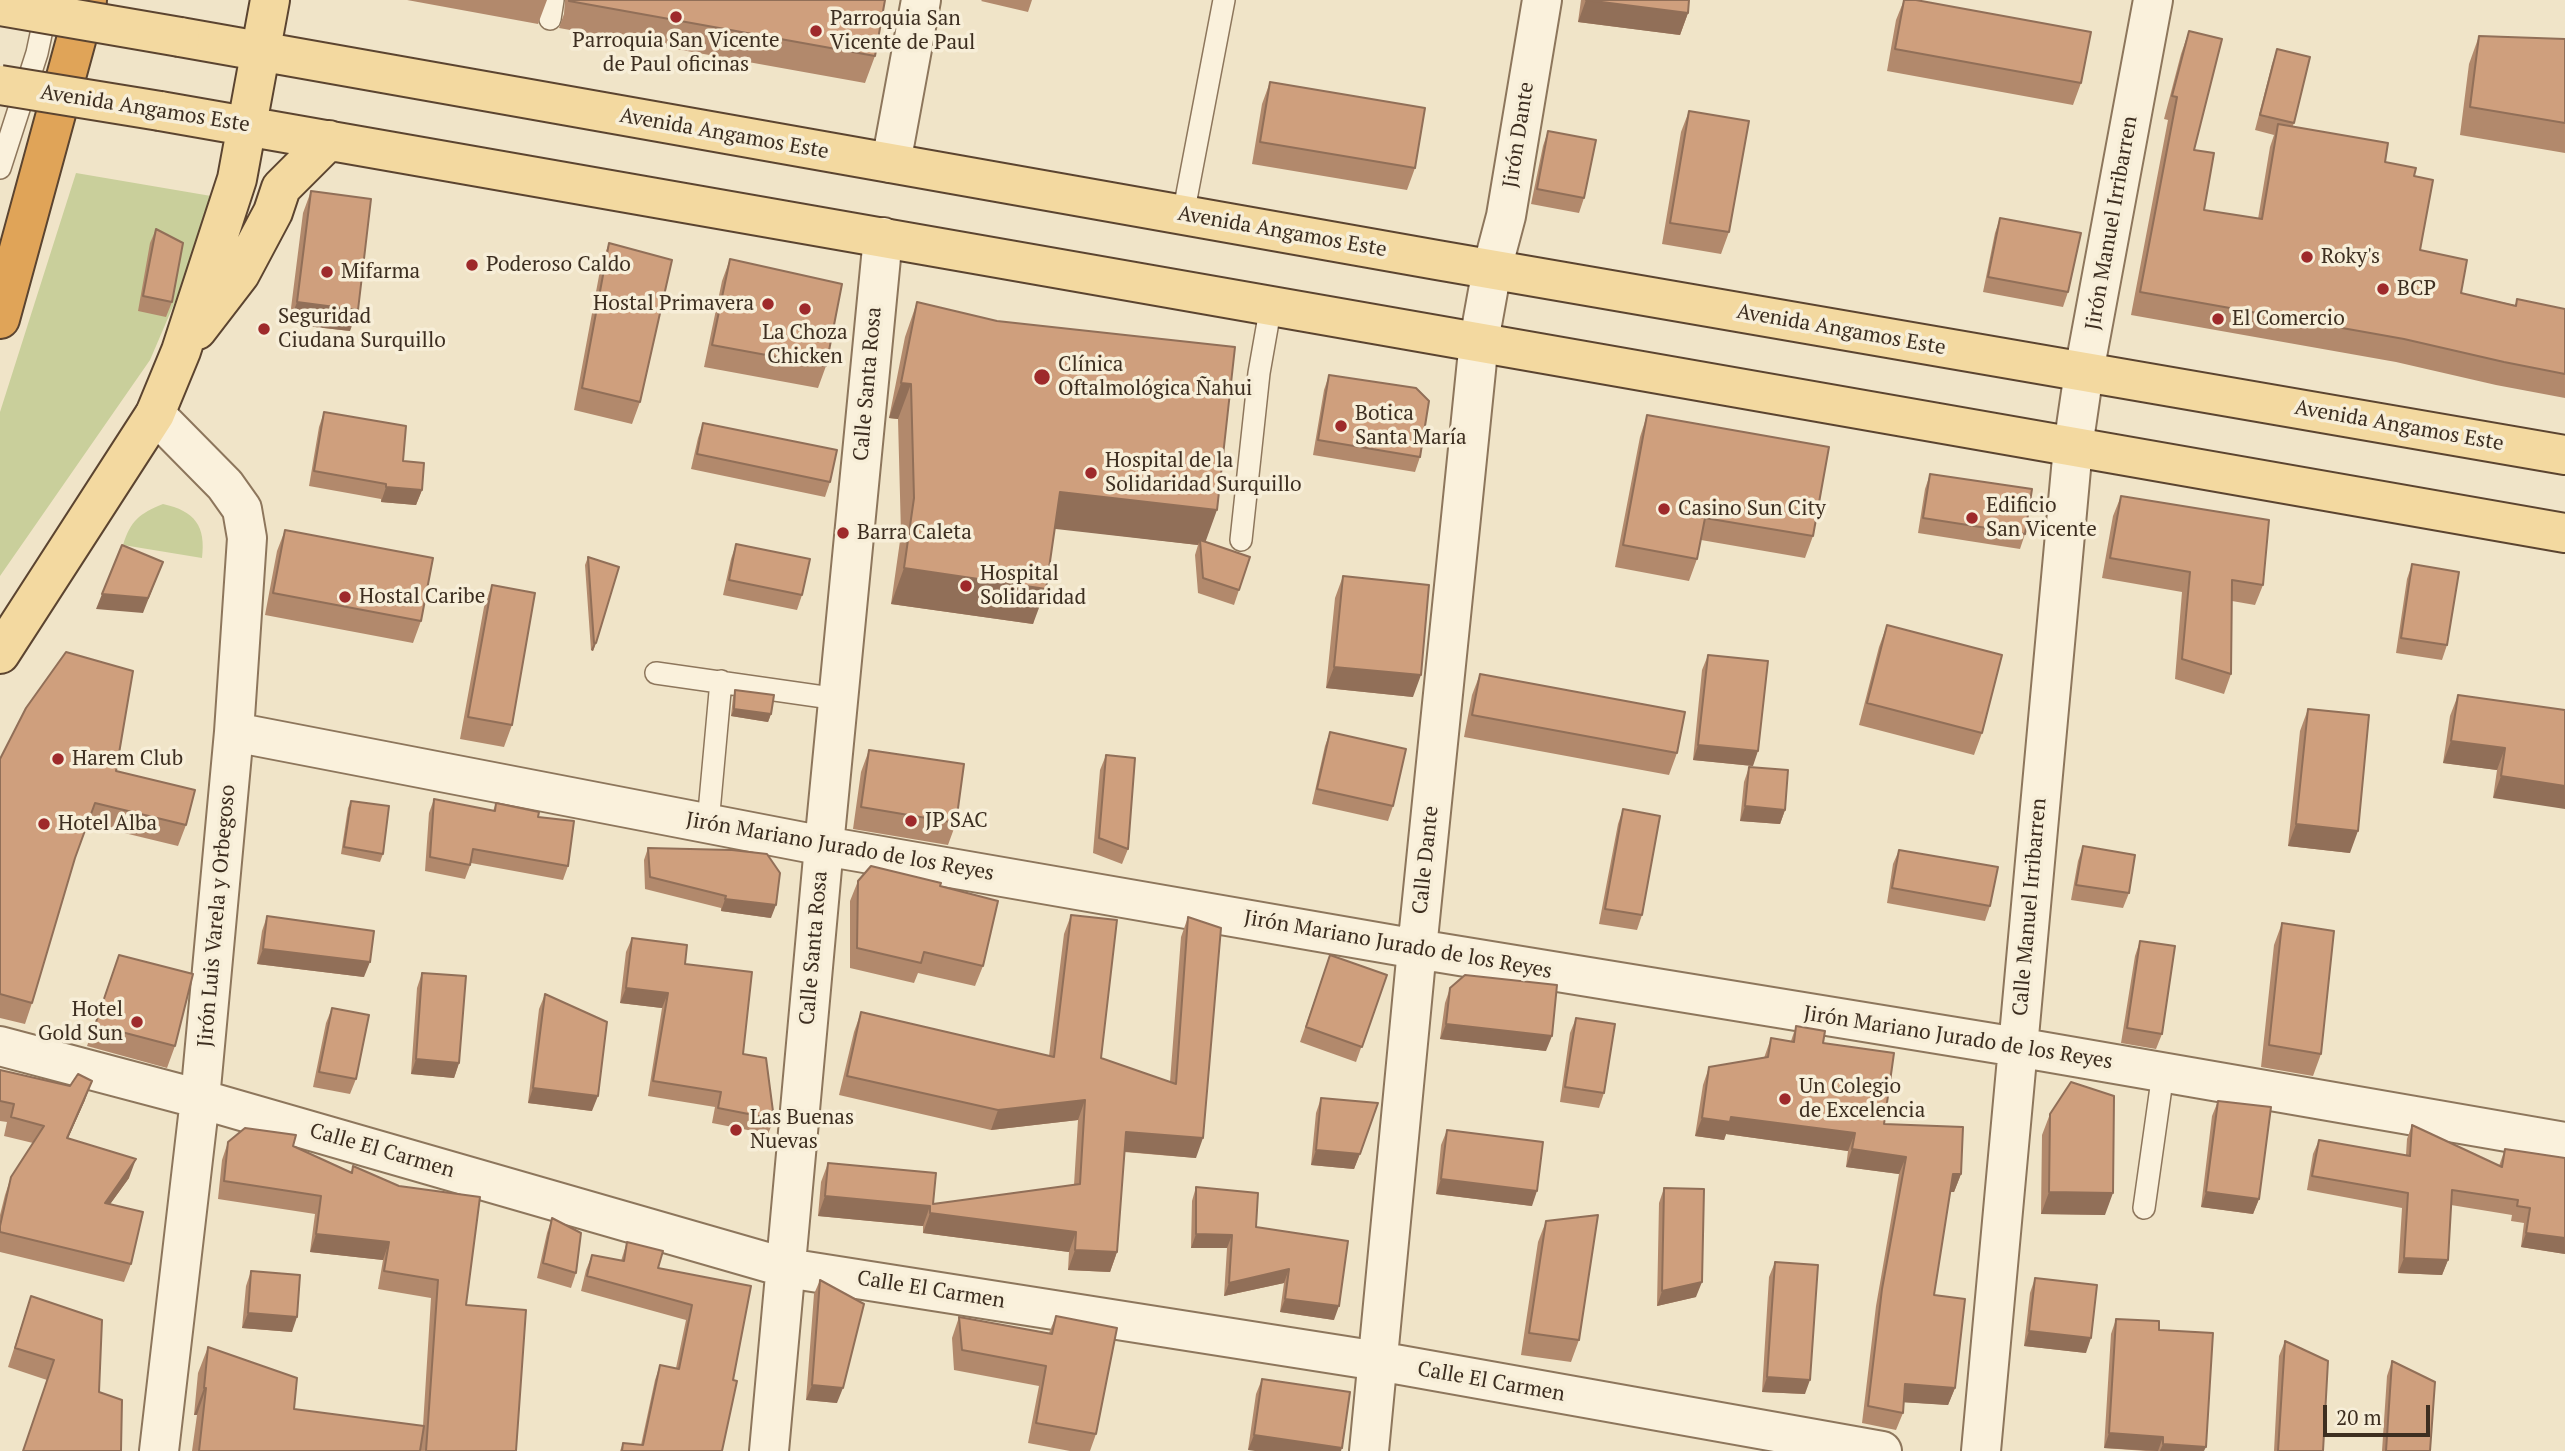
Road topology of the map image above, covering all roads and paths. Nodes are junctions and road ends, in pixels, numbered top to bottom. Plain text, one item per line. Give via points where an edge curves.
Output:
1 (48, 0) edge
2 (87, 0) edge
3 (270, 0) edge
4 (920, 0) edge
5 (1224, 0) edge
6 (1542, 0) edge
7 (2153, 0) edge
8 (0, 6) edge
9 (261, 51) junction
10 (0, 85) edge
11 (248, 125) junction
12 (329, 140) junction
13 (891, 163) junction
14 (0, 168) edge
15 (1183, 215) junction
16 (883, 237) junction
17 (1492, 270) junction
18 (1271, 305) junction
19 (0, 318) edge
20 (1479, 341) junction
21 (181, 351) junction
22 (2084, 372) junction
23 (155, 414) junction
24 (2073, 447) junction
25 (2565, 455) edge
26 (2565, 533) edge
27 (1241, 540) dead end
28 (0, 654) edge
29 (656, 673) dead end
30 (721, 681) junction
31 (838, 699) junction
32 (234, 732) junction
33 (708, 823) junction
34 (824, 846) junction
35 (1417, 949) junction
36 (0, 1046) edge
37 (2017, 1047) junction
38 (2163, 1073) junction
39 (200, 1099) junction
40 (2565, 1142) edge
41 (2144, 1208) dead end
42 (787, 1268) junction
43 (1378, 1362) junction
44 (159, 1451) edge
45 (769, 1451) edge
46 (1369, 1451) edge
47 (1882, 1451) edge
48 (1982, 1451) edge

1 - 14 lane via 37,53
2 - 19 highway
3 - 9 main road
4 - 13 street
5 - 15 lane
6 - 17 street, Jirón Dante via 1506,216
7 - 22 street, Jirón Manuel Irribarren
8 - 9 main road, Avenida Angamos Este, bridge
9 - 11 main road
9 - 13 main road, Avenida Angamos Este
10 - 11 main road, Avenida Angamos Este, bridge
11 - 12 main road, Avenida Angamos Este
11 - 21 main road via 237,179
12 - 16 main road, Avenida Angamos Este
12 - 21 main road via 281,188 240,274
13 - 15 main road, Avenida Angamos Este
15 - 17 main road, Avenida Angamos Este
16 - 18 main road, Avenida Angamos Este
16 - 31 street, Calle Santa Rosa
17 - 20 street, Calle Dante
17 - 22 main road, Avenida Angamos Este
18 - 20 main road, Avenida Angamos Este
18 - 27 lane
20 - 24 main road, Avenida Angamos Este
20 - 35 street, Calle Dante
21 - 23 main road
22 - 24 street, Jirón Manuel Irribarren
22 - 25 main road, Avenida Angamos Este
23 - 28 main road
23 - 32 street, Jirón Luis Varela y Orbegoso via 225,485 242,509 247,538
24 - 26 main road, Avenida Angamos Este
24 - 37 street, Calle Manuel Irribarren
29 - 30 lane
30 - 31 lane
30 - 33 lane
31 - 34 street, Calle Santa Rosa
32 - 33 street, Jirón Mariano Jurado de los Reyes
32 - 39 street, Jirón Luis Varela y Orbegoso
33 - 34 street, Jirón Mariano Jurado de los Reyes
34 - 35 street, Jirón Mariano Jurado de los Reyes
34 - 42 street, Calle Santa Rosa
35 - 37 street, Jirón Mariano Jurado de los Reyes
35 - 43 street, Calle Dante
36 - 39 street, Calle El Carmen
37 - 38 street, Jirón Mariano Jurado de los Reyes
37 - 48 street, Calle Manuel Irribarren
38 - 40 street, Jirón Mariano Jurado de los Reyes
38 - 41 lane
39 - 42 street, Calle El Carmen
39 - 44 street, Jirón Luis Varela y Orbegoso
42 - 43 street, Calle El Carmen
42 - 45 street, Calle Santa Rosa
43 - 46 street, Calle Dante
43 - 47 street, Calle El Carmen

